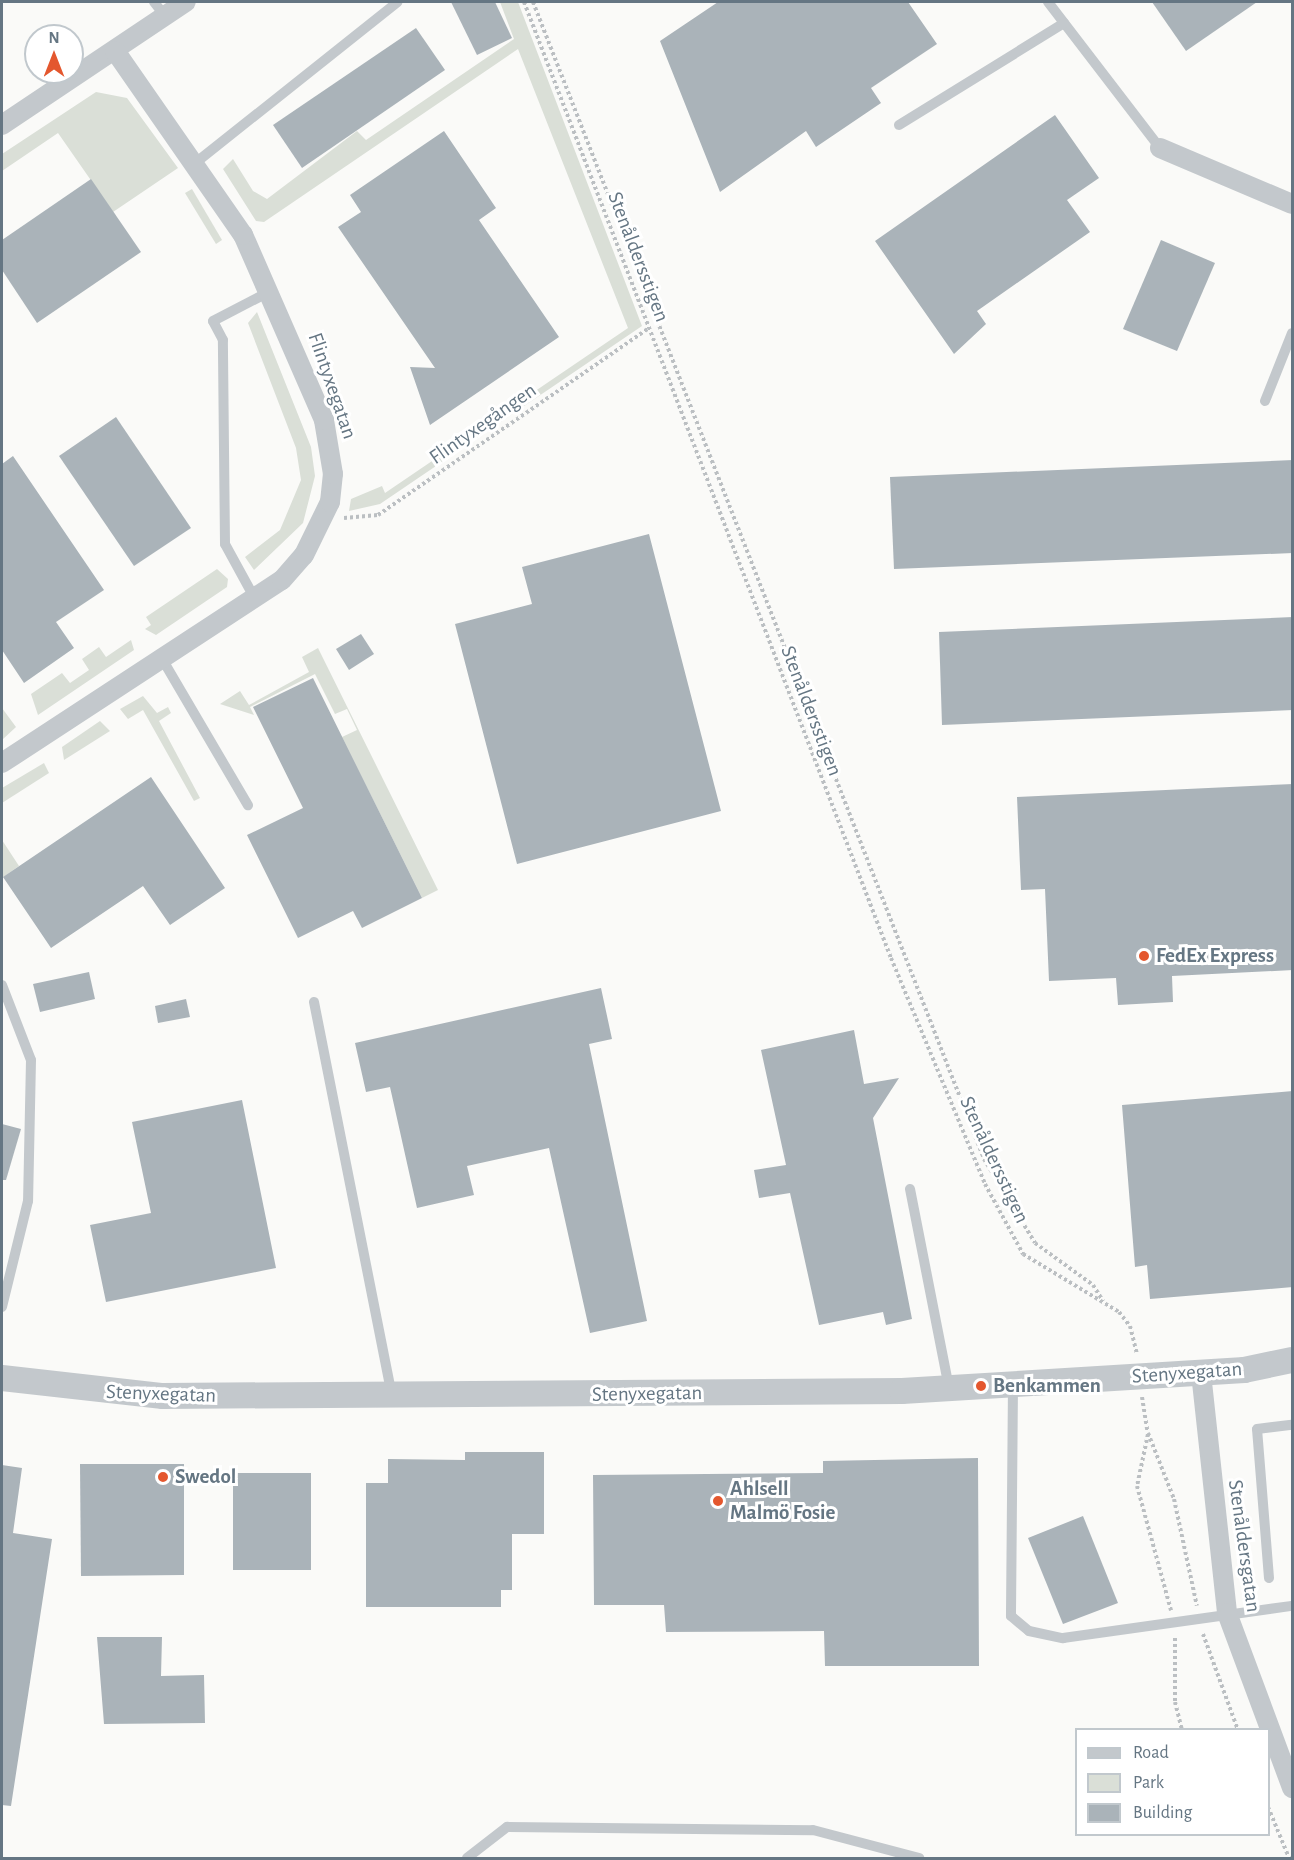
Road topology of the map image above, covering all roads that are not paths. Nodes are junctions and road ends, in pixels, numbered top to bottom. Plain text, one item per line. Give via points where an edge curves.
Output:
1 (186, 2) edge
2 (398, 2) edge
3 (1048, 2) edge
4 (160, 9) edge
5 (1064, 23) junction
6 (116, 51) junction
7 (2, 125) edge
8 (900, 125) dead end
9 (1160, 148) joint
10 (194, 164) junction
11 (1293, 204) edge
12 (269, 292) junction
13 (1293, 333) edge
14 (1265, 401) dead end
15 (254, 597) junction
16 (161, 657) junction
17 (2, 763) edge
18 (248, 804) dead end
19 (2, 985) edge
20 (314, 1002) dead end
21 (910, 1189) dead end
22 (2, 1306) edge
23 (1293, 1360) edge
24 (1201, 1373) junction
25 (2, 1378) edge
26 (1013, 1384) junction
27 (949, 1388) junction
28 (392, 1396) junction
29 (1293, 1425) edge
30 (1269, 1578) dead end
31 (1293, 1606) edge
32 (1227, 1613) junction
33 (1293, 1788) edge
34 (467, 1858) edge
35 (913, 1858) edge

1 - 4 street
2 - 10 lane
3 - 5 lane
4 - 6 street
5 - 8 lane
5 - 9 lane
6 - 7 street
6 - 10 street, Flintyxegatan
9 - 11 street
10 - 12 street, Flintyxegatan via 243,235
12 - 15 street, Flintyxegatan via 324,420 333,474 325,515 304,555 282,580
12 - 15 lane via 213,321 223,340 225,544
13 - 14 lane
15 - 16 street, Flintyxegatan
16 - 17 street, Flintyxegatan
16 - 18 lane
19 - 22 lane via 31,1059 28,1201
20 - 28 lane
21 - 27 lane
23 - 24 street, Stenyxegatan
24 - 26 street, Stenyxegatan
24 - 32 street, Stenåldersgatan via 1211,1508
25 - 28 street, Stenyxegatan via 163,1396
26 - 27 street, Stenyxegatan
26 - 32 lane via 1011,1616 1029,1631 1063,1638 1174,1626
27 - 28 street, Stenyxegatan
29 - 30 lane via 1257,1429
31 - 32 lane
32 - 33 street, Stenåldersgatan
34 - 35 lane via 507,1827 813,1830

